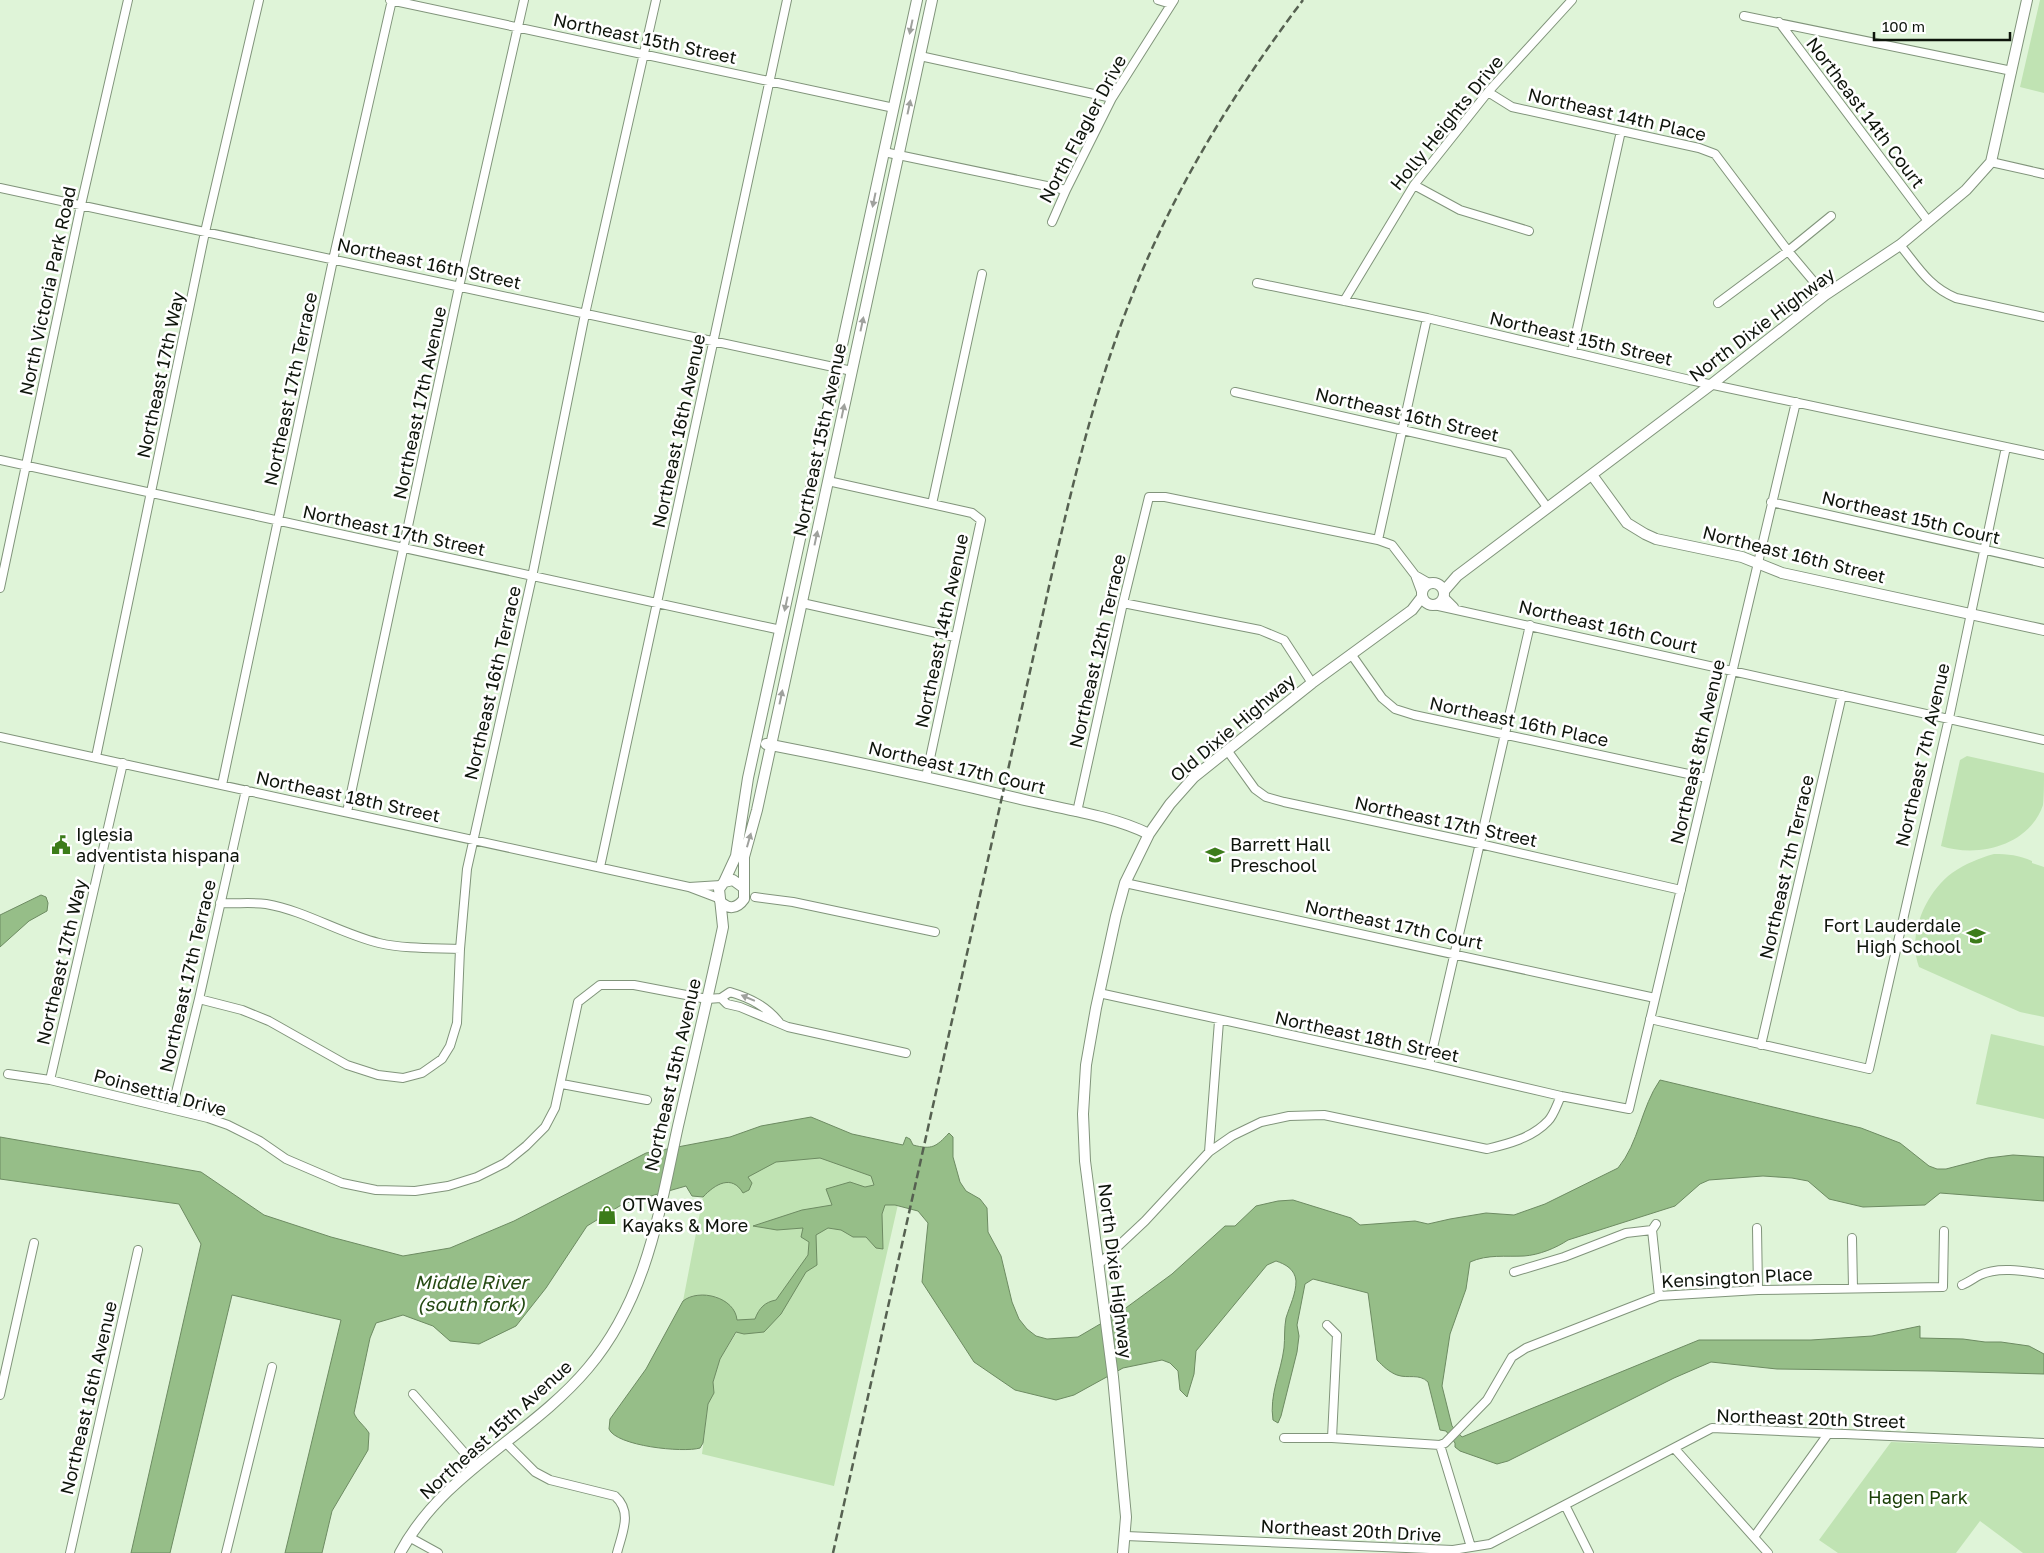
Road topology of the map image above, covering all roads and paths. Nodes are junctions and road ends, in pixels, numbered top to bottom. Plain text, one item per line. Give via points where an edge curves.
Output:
1 (128, 0) edge
2 (259, 0) edge
3 (391, 0) edge
4 (524, 0) edge
5 (656, 0) edge
6 (787, 0) edge
7 (917, 0) edge
8 (932, 0) edge
9 (1158, 0) edge
10 (1572, 0) edge
11 (2027, 0) edge
12 (1173, 2) edge
13 (1744, 16) dead end
14 (1778, 22) junction
15 (518, 28) junction
16 (644, 55) junction
17 (920, 56) junction
18 (2012, 72) junction
19 (769, 80) junction
20 (1488, 92) junction
21 (1112, 98) junction
22 (894, 108) junction
23 (1621, 131) junction
24 (884, 152) junction
25 (898, 155) junction
26 (1992, 162) junction
27 (2044, 174) edge
28 (1414, 184) junction
29 (0, 188) edge
30 (1066, 190) junction
31 (81, 205) junction
32 (1831, 216) dead end
33 (1928, 221) junction
34 (1052, 222) dead end
35 (1529, 231) dead end
36 (206, 232) junction
37 (1900, 245) junction
38 (1788, 251) junction
39 (334, 260) junction
40 (982, 274) dead end
41 (1257, 284) dead end
42 (460, 287) junction
43 (1825, 295) junction
44 (1344, 301) junction
45 (1718, 303) dead end
46 (585, 314) junction
47 (2044, 316) edge
48 (1427, 318) junction
49 (714, 342) junction
50 (1572, 352) junction
51 (837, 368) junction
52 (852, 371) junction
53 (1712, 384) junction
54 (1235, 392) dead end
55 (1796, 402) junction
56 (1401, 429) junction
57 (2006, 448) junction
58 (2044, 456) edge
59 (0, 460) edge
60 (26, 466) junction
61 (1592, 475) junction
62 (828, 481) junction
63 (152, 493) junction
64 (1771, 502) junction
65 (932, 504) junction
66 (1548, 507) junction
67 (279, 521) junction
68 (1378, 540) junction
69 (405, 548) junction
70 (1986, 550) junction
71 (1757, 563) junction
72 (2044, 564) edge
73 (1415, 575) junction
74 (1457, 576) junction
75 (532, 577) junction
76 (1433, 583) junction
77 (0, 588) edge
78 (1444, 594) junction
79 (1422, 595) junction
80 (802, 603) junction
81 (1123, 603) junction
82 (656, 604) junction
83 (1432, 605) junction
84 (1458, 609) junction
85 (1412, 610) junction
86 (1971, 614) junction
87 (1530, 625) junction
88 (781, 630) junction
89 (2044, 630) edge
90 (955, 637) junction
91 (1351, 654) junction
92 (1732, 671) junction
93 (1312, 683) junction
94 (1842, 695) junction
95 (1949, 718) junction
96 (1505, 735) junction
97 (0, 737) edge
98 (2044, 740) edge
99 (756, 742) junction
100 (771, 745) junction
101 (1227, 750) junction
102 (96, 758) junction
103 (123, 763) junction
104 (926, 777) junction
105 (1707, 778) junction
106 (222, 785) junction
107 (246, 790) junction
108 (347, 812) junction
109 (1077, 812) junction
110 (1149, 834) junction
111 (473, 840) junction
112 (1480, 844) junction
113 (600, 867) junction
114 (1125, 883) junction
115 (723, 884) junction
116 (689, 887) junction
117 (744, 889) junction
118 (1680, 890) junction
119 (755, 897) junction
120 (719, 900) junction
121 (220, 903) junction
122 (738, 905) junction
123 (723, 927) junction
124 (935, 932) dead end
125 (460, 950) junction
126 (1455, 956) junction
127 (1099, 994) junction
128 (721, 998) junction
129 (1655, 998) junction
130 (199, 999) junction
131 (707, 999) junction
132 (1650, 1019) junction
133 (1219, 1021) junction
134 (779, 1022) junction
135 (1761, 1045) junction
136 (906, 1053) dead end
137 (1429, 1065) junction
138 (8, 1074) dead end
139 (50, 1080) junction
140 (562, 1084) junction
141 (1561, 1096) junction
142 (647, 1100) dead end
143 (1629, 1108) joint
144 (172, 1109) junction
145 (1209, 1152) junction
146 (1757, 1228) dead end
147 (1944, 1230) dead end
148 (1852, 1238) dead end
149 (34, 1243) dead end
150 (138, 1250) dead end
151 (1098, 1265) junction
152 (1514, 1272) dead end
153 (2044, 1274) edge
154 (1962, 1285) dead end
155 (1853, 1288) junction
156 (1758, 1290) junction
157 (1659, 1296) junction
158 (1327, 1325) dead end
159 (272, 1367) dead end
160 (413, 1394) dead end
161 (0, 1395) edge
162 (1828, 1434) junction
163 (1284, 1438) dead end
164 (1332, 1438) junction
165 (505, 1442) junction
166 (2044, 1443) edge
167 (1440, 1446) junction
168 (1675, 1449) junction
169 (475, 1465) junction
170 (1565, 1505) junction
171 (1126, 1536) junction
172 (1754, 1536) junction
173 (408, 1537) junction
174 (1471, 1548) junction
175 (1453, 1552) edge
176 (70, 1553) edge
177 (226, 1553) edge
178 (400, 1553) edge
179 (438, 1553) edge
180 (617, 1553) edge
181 (1123, 1553) edge
182 (1589, 1553) edge
183 (1768, 1553) edge

1 - 31 street, North Victoria Park Road
2 - 36 street, Northeast 17th Way
3 - 15 street, Northeast 15th Street
3 - 39 street, Northeast 17th Terrace
4 - 15 street, Northeast 17th Avenue
5 - 16 street, Northeast 16th Terrace
6 - 19 street, Northeast 16th Avenue
7 -> 22 street, Northeast 15th Avenue
8 - 17 street, Northeast 15th Avenue
9 - 12 street
10 - 20 street, Holly Heights Drive
11 - 18 street
12 - 21 street, North Flagler Drive
13 - 14 street
14 - 18 street
14 - 33 street, Northeast 14th Court
15 - 16 street, Northeast 15th Street
15 - 42 street, Northeast 17th Avenue
16 - 19 street, Northeast 15th Street
16 - 46 street, Northeast 16th Terrace
17 - 21 street
25 -> 17 street, Northeast 15th Avenue
18 - 26 street
19 - 22 street, Northeast 15th Street
19 - 49 street, Northeast 16th Avenue
20 - 23 street, Northeast 14th Place via 1512,107
20 - 28 street, Holly Heights Drive
21 - 30 street, North Flagler Drive
22 - 24 street, Northeast 15th Avenue
23 - 38 street, Northeast 14th Place via 1715,154
23 - 50 street
24 - 25 street
24 -> 51 street, Northeast 15th Avenue
25 - 30 street
52 -> 25 street, Northeast 15th Avenue
26 - 27 street
26 - 33 street, North Dixie Highway via 1966,190
28 - 35 street via 1460,210
28 - 44 street, Holly Heights Drive
29 - 31 street, Northeast 16th Street
30 - 34 street, North Flagler Drive
31 - 36 street, Northeast 16th Street
31 - 60 street, North Victoria Park Road
32 - 38 street
33 - 37 street, North Dixie Highway
36 - 39 street, Northeast 16th Street
36 - 63 street, Northeast 17th Way
37 - 43 street, North Dixie Highway
37 - 47 street via 1942,292 1956,298
38 - 43 street, Northeast 14th Place
38 - 45 street
39 - 42 street, Northeast 16th Street
39 - 67 street, Northeast 17th Terrace
40 - 65 street
41 - 44 street, Northeast 15th Street
42 - 46 street, Northeast 16th Street
42 - 69 street, Northeast 17th Avenue
43 - 53 street, North Dixie Highway
44 - 48 street, Northeast 15th Street
46 - 49 street, Northeast 16th Street
46 - 75 street, Northeast 16th Terrace
48 - 50 street, Northeast 15th Street
48 - 56 street
49 - 51 street, Northeast 16th Street
49 - 82 street, Northeast 16th Avenue
50 - 53 street, Northeast 15th Street
51 - 52 street, Northeast 16th Street
51 -> 88 street, Northeast 15th Avenue
62 -> 52 street, Northeast 15th Avenue
53 - 55 street, Northeast 15th Street
53 - 61 street, North Dixie Highway
54 - 56 street, Northeast 16th Street
55 - 57 street, Northeast 15th Street
55 - 64 street, Northeast 8th Avenue
56 - 66 street, Northeast 16th Street via 1508,454
56 - 68 street
57 - 58 street, Northeast 15th Street
57 - 70 street, Northeast 7th Avenue
59 - 60 street, Northeast 17th Street
60 - 63 street, Northeast 17th Street
60 - 77 street, North Victoria Park Road
61 - 66 street, North Dixie Highway
61 - 71 street, Northeast 16th Street via 1627,523 1645,534
62 - 65 street
80 -> 62 street, Northeast 15th Avenue
63 - 67 street, Northeast 17th Street
63 - 102 street, Northeast 17th Way
64 - 70 street, Northeast 15th Court
64 - 71 street, Northeast 8th Avenue
65 - 90 street, Northeast 14th Avenue via 972,513 981,520
66 - 74 street
67 - 69 street, Northeast 17th Street
67 - 106 street, Northeast 17th Terrace
68 - 73 street via 1392,545
68 - 81 street, Northeast 12th Terrace via 1165,497 1150,497
69 - 75 street, Northeast 17th Street
69 - 108 street, Northeast 17th Avenue
70 - 72 street, Northeast 15th Court
70 - 86 street, Northeast 7th Avenue
71 - 86 street, Northeast 16th Street via 1782,573
71 - 92 street, Northeast 8th Avenue
73 - 76 street
73 - 79 street
74 - 76 street
74 - 78 street
75 - 82 street, Northeast 17th Street
75 - 111 street, Northeast 16th Terrace
76 - 78 street
76 - 79 street via 1424,587
78 - 83 street via 1440,603
78 - 84 street, Northeast 16th Court via 1450,605
79 - 83 street via 1425,602
79 - 85 street, Old Dixie Highway
80 - 90 street
100 -> 80 street, Northeast 15th Avenue
81 - 93 street via 1260,630 1284,640
81 - 109 street, Northeast 12th Terrace
82 - 88 street, Northeast 17th Street
82 - 113 street, Northeast 16th Avenue
83 - 84 street, Northeast 16th Court
83 - 85 street, Old Dixie Highway
84 - 87 street, Northeast 16th Court
85 - 91 street, Old Dixie Highway
86 - 89 street, Northeast 16th Street
86 - 95 street, Northeast 7th Avenue
87 - 92 street, Northeast 16th Court
87 - 96 street
88 - 99 street, Northeast 15th Avenue
90 - 104 street, Northeast 14th Avenue
91 - 93 street, Old Dixie Highway
91 - 96 street, Northeast 16th Place via 1382,698 1395,709
92 - 94 street, Northeast 16th Court
92 - 105 street, Northeast 8th Avenue
93 - 101 street, Old Dixie Highway
94 - 95 street, Northeast 16th Court
94 - 135 street, Northeast 7th Terrace
95 - 98 street, Northeast 16th Court
95 - 135 street, Northeast 7th Avenue via 1869,1069
96 - 105 street, Northeast 16th Place
96 - 112 street
97 - 102 street, Northeast 18th Street
99 - 100 street, Northeast 17th Court
99 - 115 street, Northeast 15th Avenue via 736,856
100 - 104 street, Northeast 17th Court
117 -> 100 street, Northeast 15th Avenue via 744,857
101 - 110 street, Old Dixie Highway via 1194,777
101 - 112 street, Northeast 17th Street via 1255,789 1266,796
102 - 103 street, Northeast 18th Street
103 - 106 street, Northeast 18th Street
103 - 139 street, Northeast 17th Way
104 - 109 street, Northeast 17th Court
105 - 118 street, Northeast 8th Avenue
106 - 107 street, Northeast 18th Street
107 - 108 street, Northeast 18th Street
107 - 121 street, Northeast 17th Terrace
108 - 111 street, Northeast 18th Street
109 - 110 street, Northeast 17th Court via 1124,823
110 - 114 street, Old Dixie Highway
111 - 113 street, Northeast 18th Street
111 - 125 street, Northeast 16th Terrace via 467,868
112 - 118 street, Northeast 17th Street
112 - 126 street
113 - 116 street, Northeast 18th Street
114 - 126 street, Northeast 17th Court
114 - 127 street, Old Dixie Highway
115 - 116 street, Northeast 18th Street
115 - 117 street via 733,880
115 - 120 street via 719,889
116 - 120 street, Northeast 18th Street
117 - 119 street
117 - 122 street via 744,899
118 - 129 street, Northeast 8th Avenue
119 - 122 street
119 - 124 street via 794,902
120 - 122 street via 727,907
120 - 123 street, Northeast 15th Avenue
121 - 125 street via 266,904 380,943
121 - 130 street, Northeast 17th Terrace
122 - 123 street, Northeast 15th Avenue
123 - 131 street, Northeast 15th Avenue
125 - 130 street, Northeast 16th Terrace via 457,1024 450,1046 442,1059 422,1073 403,1078 378,1075 347,1064 269,1021
126 - 129 street, Northeast 17th Court
126 - 137 street
127 - 133 street, Northeast 18th Street
127 - 151 street, North Dixie Highway via 1086,1065 1083,1114 1085,1160
128 - 131 street, Poinsettia Drive
128 - 134 street via 727,1004
134 -> 128 street, Poinsettia Drive via 773,1014 744,996 730,992
129 - 132 street, Northeast 8th Avenue
130 - 144 street, Northeast 17th Terrace
131 - 140 street, Poinsettia Drive via 634,985 600,985 578,1002
131 - 165 street, Northeast 15th Avenue via 661,1204 639,1283 606,1346 566,1391
132 - 135 street
132 - 143 street, Northeast 8th Avenue
133 - 137 street, Northeast 18th Street
133 - 145 street
134 - 136 street
137 - 141 street, Northeast 18th Street
138 - 139 street, Poinsettia Drive
139 - 144 street, Poinsettia Drive
140 - 142 street
140 - 144 street, Poinsettia Drive via 545,1127 505,1163 448,1186 415,1191 376,1190 342,1183 286,1159 260,1141 228,1126
141 - 143 street, Northeast 18th Street
141 - 145 street via 1549,1120 1532,1134 1487,1149 1324,1116 1289,1116 1260,1122
145 - 151 street via 1145,1221
146 - 156 street
147 - 155 street, Kensington Place via 1943,1287
148 - 155 street
149 - 161 street
150 - 176 street, Northeast 16th Avenue
151 - 171 street, North Dixie Highway via 1113,1377
152 - 157 street via 1626,1233 1654,1227
153 - 154 street via 1998,1270 1979,1275
155 - 156 street, Kensington Place
156 - 157 street, Kensington Place
157 - 167 street, Kensington Place via 1526,1348 1512,1357 1487,1400
158 - 164 street via 1337,1335
159 - 177 street
160 - 169 street
162 - 166 street, Northeast 20th Street
162 - 168 street, Northeast 20th Street via 1712,1428
162 - 172 street
163 - 164 street
164 - 167 street
165 - 169 street, Northeast 15th Avenue
165 - 180 street via 535,1472 550,1480 615,1496 624,1504 626,1515
167 - 174 street
168 - 170 street, Northeast 20th Street
168 - 172 street
169 - 173 street, Northeast 15th Avenue via 445,1493
170 - 174 street, Northeast 20th Drive via 1490,1544
170 - 182 street
171 - 175 street, Northeast 20th Drive
171 - 181 street, North Dixie Highway
172 - 183 street
173 - 178 street, Northeast 15th Avenue
173 - 179 street
174 - 175 street, Northeast 20th Drive

